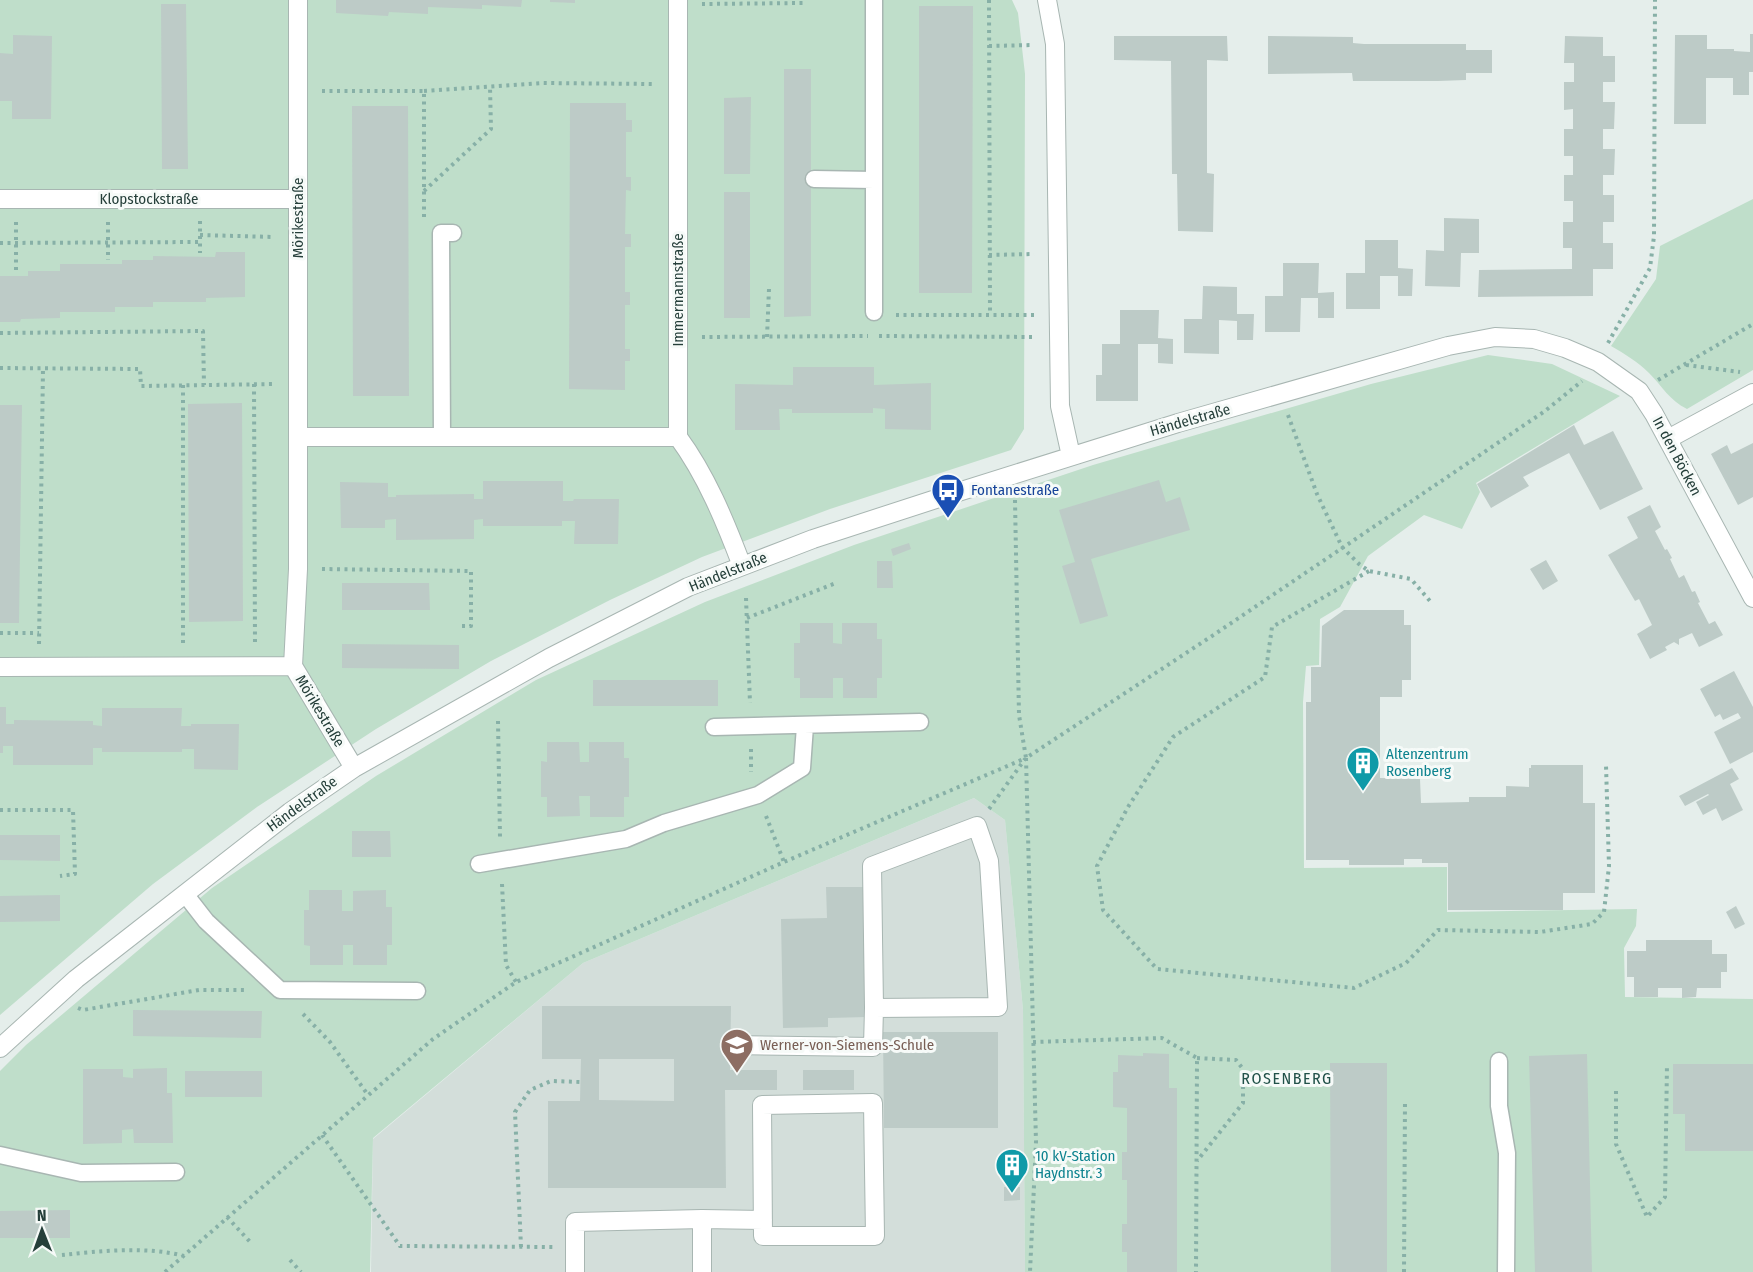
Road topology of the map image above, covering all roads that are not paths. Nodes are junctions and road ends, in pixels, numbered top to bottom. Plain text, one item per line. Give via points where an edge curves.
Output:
1 (298, 0) edge
2 (874, 0) edge
3 (1047, 0) edge
4 (678, 2) edge
5 (814, 179) dead end
6 (874, 180) junction
7 (8, 199) edge
8 (298, 199) junction
9 (453, 233) dead end
10 (874, 312) road end
11 (1565, 348) joint
12 (1753, 393) edge
13 (678, 436) junction
14 (298, 437) junction
15 (442, 437) junction
16 (1668, 438) junction
17 (1071, 456) junction
18 (742, 566) junction
19 (1753, 598) edge
20 (293, 666) junction
21 (0, 667) edge
22 (920, 722) dead end
23 (805, 726) junction
24 (714, 727) dead end
25 (354, 768) junction
26 (479, 864) dead end
27 (185, 894) junction
28 (417, 991) dead end
29 (874, 1008) junction
30 (731, 1045) dead end
31 (0, 1048) edge
32 (1500, 1061) dead end
33 (0, 1155) edge
34 (176, 1172) dead end
35 (702, 1219) junction
36 (762, 1220) junction
37 (575, 1272) edge
38 (702, 1272) edge
39 (1506, 1272) edge

1 - 8 street, Mörikestraße
2 - 6 lane
3 - 17 street via 1055,44 1060,406
4 - 13 street, Immermannstraße
5 - 6 lane
6 - 10 lane
7 - 8 street, Klopstockstraße
8 - 14 street, Mörikestraße
9 - 15 lane via 441,233
11 - 16 street, In den Böcken via 1598,362 1639,391
11 - 17 street, Händelstraße via 1534,339 1495,337 1449,346
12 - 16 street
13 - 15 street
13 - 18 street via 730,533
14 - 15 street
14 - 20 street, Mörikestraße
16 - 19 street, In den Böcken
17 - 18 street, Händelstraße via 823,535
18 - 25 street, Händelstraße via 688,587 549,657
20 - 21 street
20 - 25 street, Mörikestraße
22 - 23 lane
23 - 24 lane
23 - 26 lane via 802,768 758,795 664,823 626,839
25 - 27 street, Händelstraße
27 - 28 lane via 206,921 280,990
27 - 31 street, Händelstraße via 76,979
29 - 29 street via 872,866 977,826 989,861 998,1007
29 - 30 street via 873,1047
32 - 39 lane via 1499,1106 1507,1153
33 - 34 lane via 81,1173
35 - 36 street
35 - 37 street via 575,1222
35 - 38 street
36 - 36 street via 762,1105 873,1103 875,1236 763,1236

